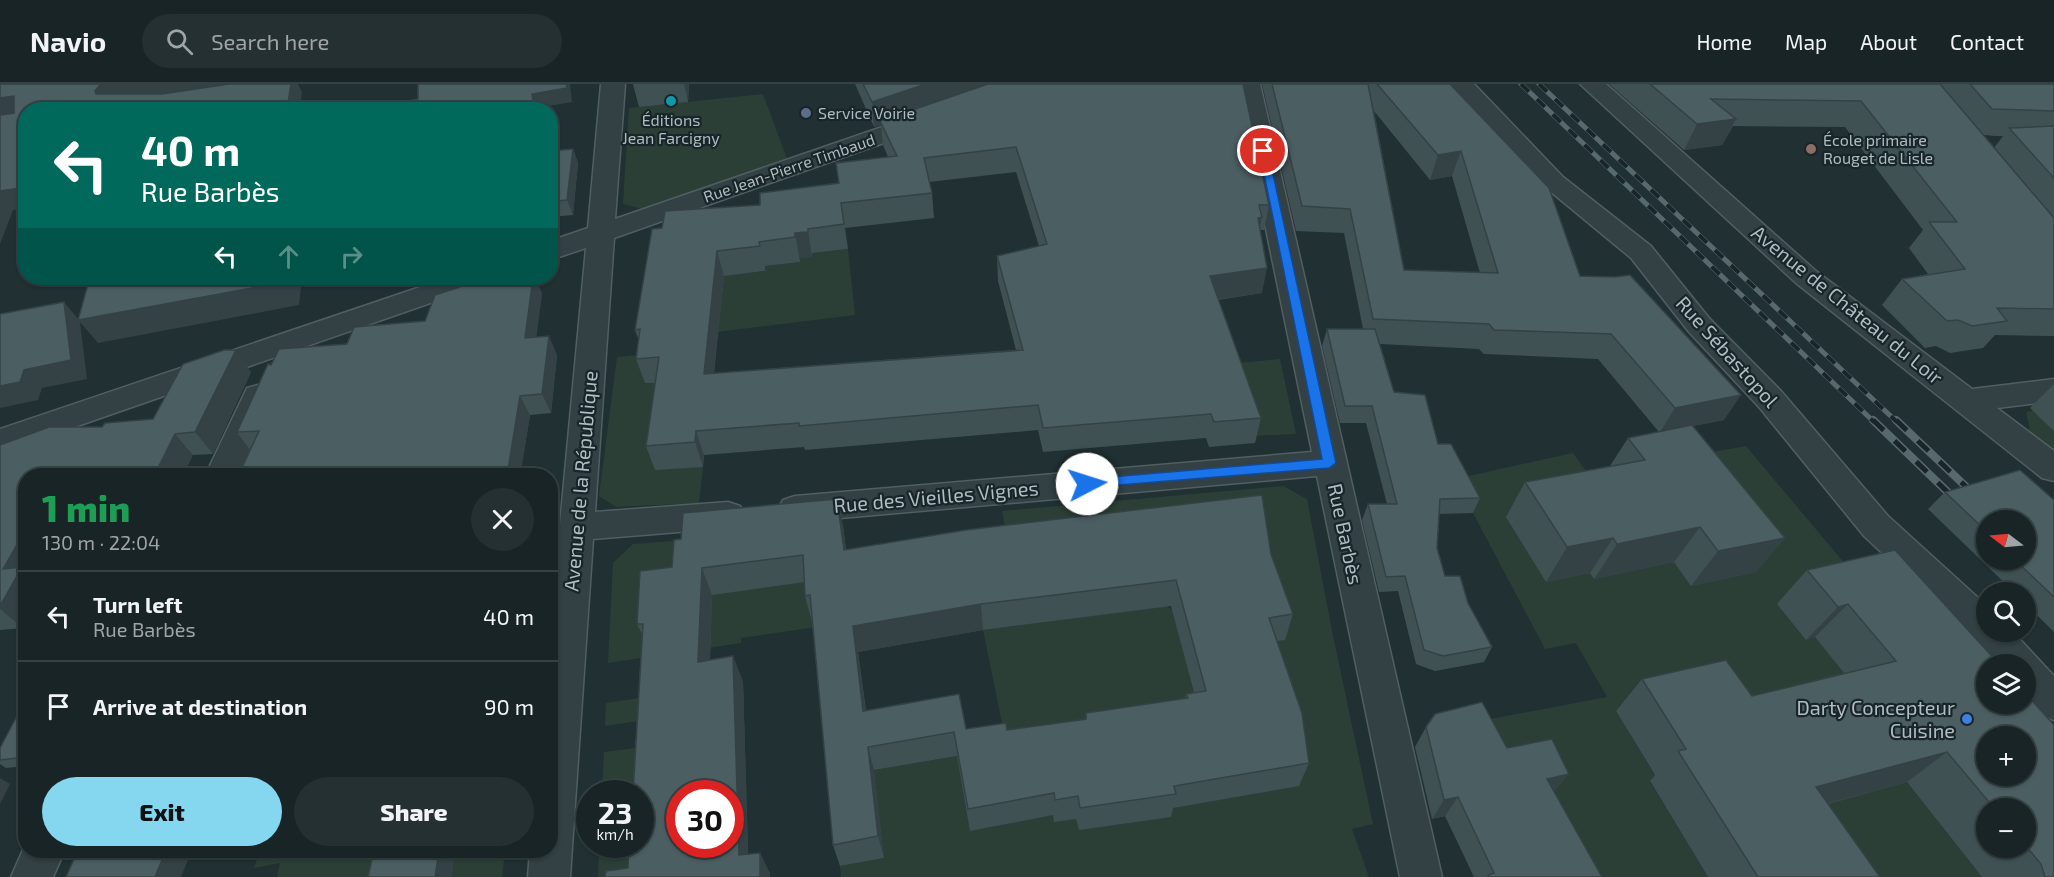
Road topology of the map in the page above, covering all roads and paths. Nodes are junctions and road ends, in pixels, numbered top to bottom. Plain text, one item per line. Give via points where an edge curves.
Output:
1 (613, 84) edge
2 (1248, 84) edge
3 (1461, 84) edge
4 (1592, 84) edge
5 (942, 114) edge
6 (601, 233) junction
7 (558, 248) edge
8 (456, 285) edge
9 (282, 345) junction
10 (2054, 390) edge
11 (1965, 401) junction
12 (0, 441) edge
13 (1329, 463) junction
14 (224, 468) edge
15 (2054, 469) edge
16 (578, 528) junction
17 (1976, 619) edge
18 (1999, 642) edge
19 (2011, 654) edge
20 (2036, 683) edge
21 (2054, 703) edge
22 (558, 769) edge
23 (40, 858) edge
24 (551, 858) edge
25 (32, 877) edge
26 (549, 877) edge
27 (1421, 877) edge

1 - 6 street, Avenue de la République
2 - 13 street, Rue Barbès
3 - 17 street, Rue Sébastopol via 1554,182 1641,252 1699,325 1770,399 1876,526
4 - 11 street, Avenue de Château du Loir via 1806,277
5 - 6 street, Rue Jean-Pierre Timbaud
6 - 7 street, Rue Jean-Pierre Timbaud
6 - 16 street, Avenue de la République
8 - 9 street
9 - 12 street
9 - 14 street
10 - 11 street
11 - 15 street, Avenue de Château du Loir
13 - 16 street, Rue des Vieilles Vignes
13 - 27 street, Rue Barbès
16 - 22 street, Avenue de la République
18 - 19 street
20 - 21 street
23 - 25 street
24 - 26 street, Avenue de la République

